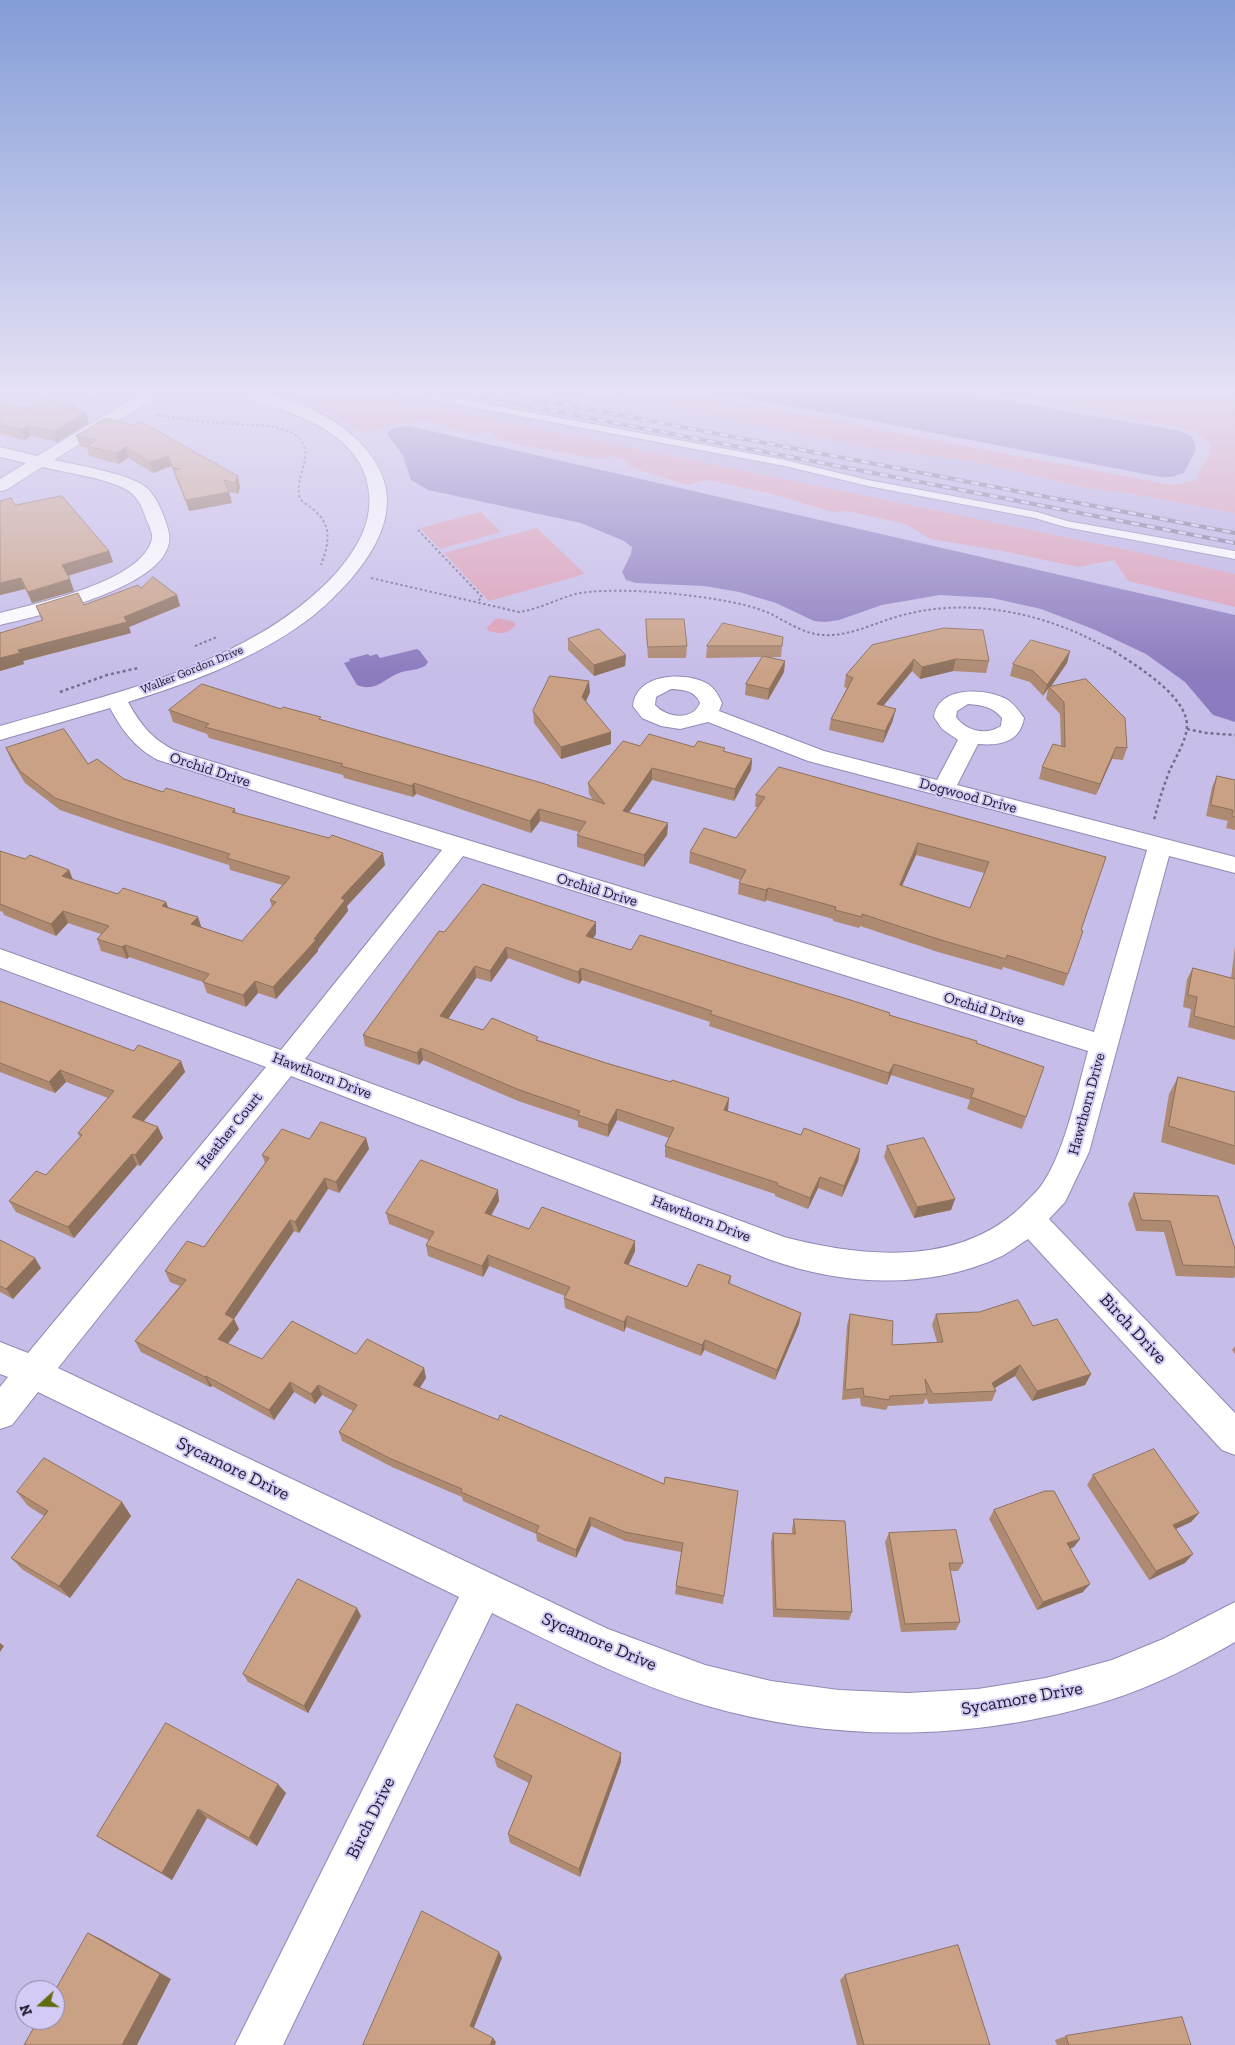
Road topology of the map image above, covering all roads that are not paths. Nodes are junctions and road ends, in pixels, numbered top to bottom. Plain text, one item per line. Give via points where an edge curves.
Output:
1 (129, 484) edge
2 (377, 484) edge
3 (876, 484) edge
4 (1235, 555) edge
5 (0, 619) edge
6 (116, 700) junction
7 (706, 714) dead end
8 (0, 733) edge
9 (971, 736) dead end
10 (943, 790) junction
11 (1154, 844) junction
12 (457, 847) junction
13 (1235, 865) edge
14 (0, 958) edge
15 (1103, 1045) junction
16 (286, 1063) junction
17 (1030, 1220) junction
18 (0, 1357) edge
19 (33, 1372) junction
20 (0, 1413) edge
21 (1235, 1438) edge
22 (483, 1590) junction
23 (1235, 1621) edge
24 (258, 2045) edge

1 - 5 street via 148,499 159,528 160,543 146,564 116,584
2 - 6 street, Walker Gordon Drive via 378,520 368,545 336,588 268,637 221,660
3 - 4 lane
6 - 8 street, Walker Gordon Drive
6 - 12 street, Orchid Drive via 136,735 149,747 167,756
7 - 10 street, Dogwood Drive via 806,754
9 - 10 street
10 - 11 street, Dogwood Drive
11 - 13 street, Dogwood Drive
11 - 15 street, Hawthorn Drive
12 - 15 street, Orchid Drive
12 - 16 street, Heather Court
14 - 16 street, Hawthorn Drive
15 - 17 street, Hawthorn Drive via 1069,1166 1054,1194
16 - 17 street, Hawthorn Drive via 782,1250 823,1262 866,1268 930,1265 986,1248
16 - 19 street, Heather Court
17 - 21 street, Birch Drive
18 - 19 street, Sycamore Drive
19 - 20 street, Heather Court
19 - 22 street, Sycamore Drive
22 - 23 street, Sycamore Drive via 595,1643 706,1685 764,1699 883,1712 943,1712 1058,1696 1112,1681 1163,1661
22 - 24 street, Birch Drive

